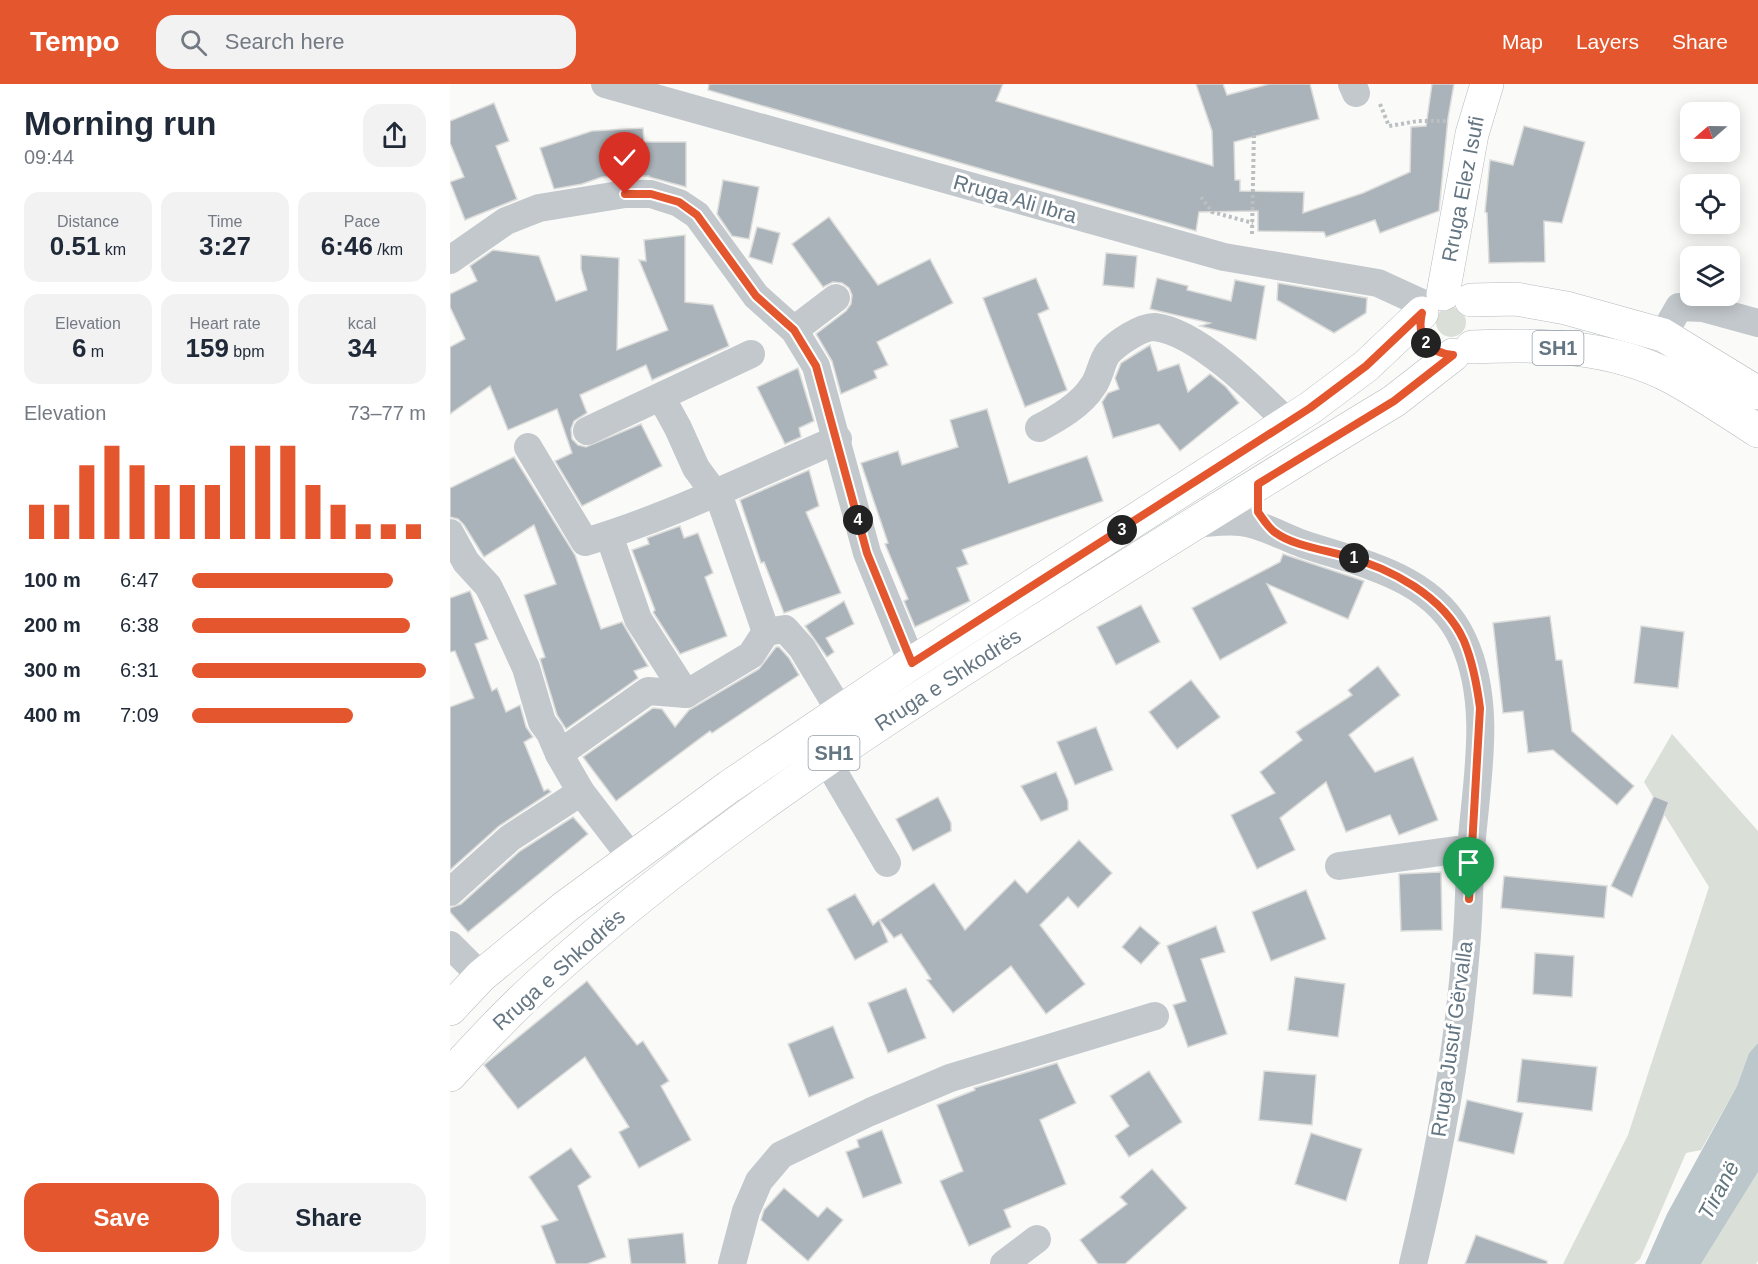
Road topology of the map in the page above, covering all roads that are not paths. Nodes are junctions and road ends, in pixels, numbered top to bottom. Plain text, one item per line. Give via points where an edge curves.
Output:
1 (605, 84) edge
2 (1487, 84) edge
3 (450, 260) edge
4 (836, 298) dead end
5 (1440, 303) junction
6 (1758, 323) edge
7 (794, 330) junction
8 (1663, 335) junction
9 (1463, 351) junction
10 (751, 354) dead end
11 (1758, 393) edge
12 (661, 397) junction
13 (1288, 423) junction
14 (1039, 428) dead end
15 (587, 431) dead end
16 (1758, 431) edge
17 (838, 439) junction
18 (528, 447) dead end
19 (1258, 484) junction
20 (715, 492) junction
21 (1194, 524) junction
22 (450, 533) edge
23 (1275, 533) junction
24 (609, 536) junction
25 (766, 632) junction
26 (912, 663) junction
27 (686, 694) junction
28 (840, 711) junction
29 (559, 754) junction
30 (826, 759) junction
31 (581, 792) junction
32 (1471, 850) junction
33 (631, 857) junction
34 (887, 863) dead end
35 (1339, 866) dead end
36 (450, 892) edge
37 (450, 945) edge
38 (481, 976) junction
39 (450, 1009) edge
40 (1155, 1016) dead end
41 (450, 1075) edge
42 (1037, 1239) dead end
43 (732, 1264) edge
44 (1004, 1264) edge
45 (1413, 1264) edge

1 - 5 street, Rruga Ali Ibra via 1224,257 1378,283
2 - 5 main road, Rruga Elez Isufi via 1472,134
3 - 7 street via 506,221 538,208 625,194 651,194 679,202 697,215 756,296
4 - 7 street
5 - 8 main road, SH1 via 1516,299 1566,308
5 - 9 main road via 1481,317 1478,338
5 - 9 main road, SH1 via 1419,323 1425,342 1442,354
5 - 13 main road, Rruga e Shkodrës / SH1 via 1366,366
6 - 8 street via 1703,308 1670,304
7 - 17 street via 816,366
8 - 11 main road, SH1
9 - 16 main road, SH1 via 1519,345 1591,350 1672,377
9 - 19 main road, Rruga e Shkodrës / SH1 via 1394,401
10 - 12 street
12 - 15 street
12 - 20 street via 696,468
13 - 14 street via 1226,365 1188,339 1154,327 1129,335 1107,354 1093,387 1062,416
13 - 26 main road, Rruga e Shkodrës / SH1
17 - 20 street
17 - 26 street via 867,553
18 - 24 street via 585,542
19 - 21 main road, Rruga e Shkodrës / SH1
19 - 23 street via 1258,512
20 - 24 street
20 - 25 street
21 - 23 street, Rruga Jusuf Gërvalla via 1242,522
21 - 30 main road, Rruga e Shkodrës / SH1
22 - 29 street via 496,602 526,668 542,722
23 - 32 street, Rruga Jusuf Gërvalla via 1386,570 1436,604 1451,620 1463,640 1480,708
24 - 27 street via 638,619
25 - 27 street via 751,655
25 - 28 street via 784,629 802,648
26 - 28 main road, Rruga e Shkodrës / SH1
27 - 29 street via 648,691
28 - 33 main road, Rruga e Shkodrës / SH1
29 - 31 street
30 - 34 street
30 - 41 main road, Rruga e Shkodrës / SH1 via 729,828 596,934 511,1010
31 - 33 street
31 - 36 street via 510,838
32 - 35 street
32 - 45 street, Rruga Jusuf Gërvalla via 1460,1011
33 - 38 main road, Rruga e Shkodrës / SH1
37 - 38 street
38 - 39 main road, Rruga e Shkodrës / SH1
40 - 43 street via 950,1078 781,1155 759,1181 746,1211
42 - 44 street

